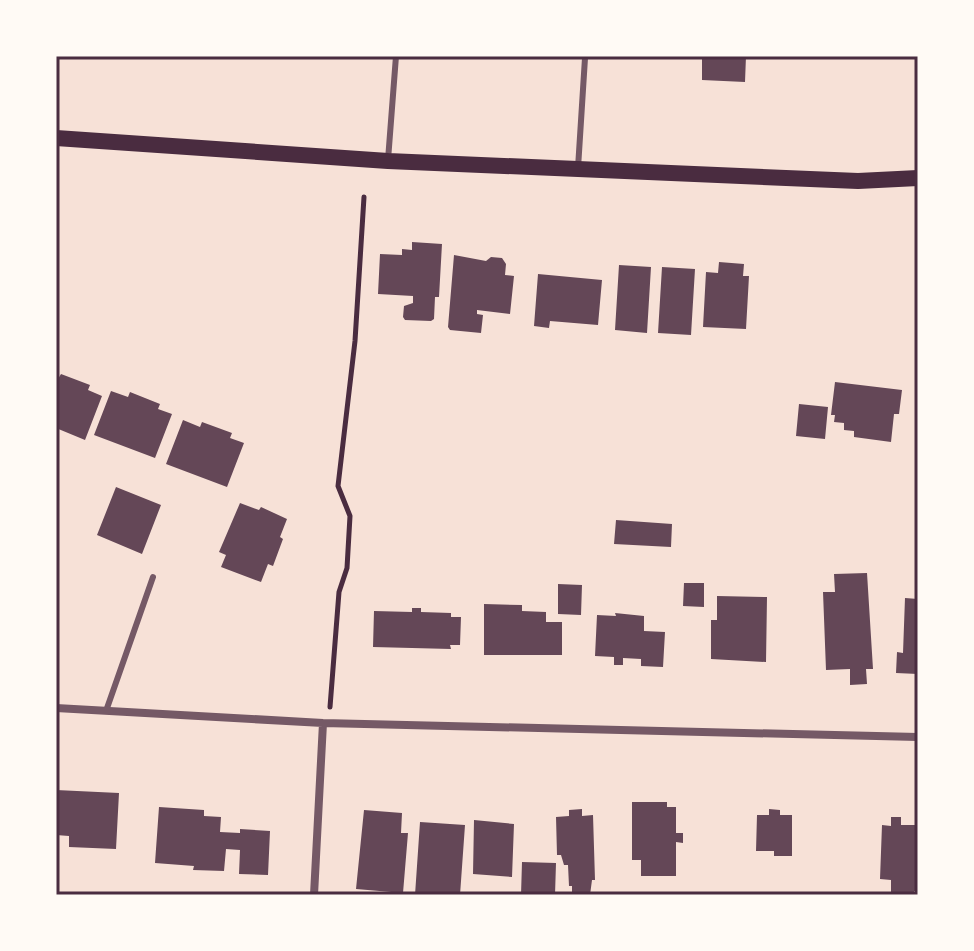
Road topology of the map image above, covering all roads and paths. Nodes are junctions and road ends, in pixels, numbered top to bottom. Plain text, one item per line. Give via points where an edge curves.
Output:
1 (396, 56) edge
2 (585, 58) dead end
3 (56, 138) edge
4 (388, 161) junction
5 (578, 168) junction
6 (918, 178) edge
7 (364, 197) dead end
8 (153, 577) dead end
9 (56, 708) edge
10 (106, 711) junction
11 (323, 723) junction
12 (918, 737) edge
13 (314, 895) edge

1 - 4 lane
2 - 5 lane
3 - 4 main road
4 - 5 main road
5 - 6 main road via 858,181
7 - 11 path via 338,486 349,510 347,568 339,592 330,706
8 - 10 lane
9 - 10 street
10 - 11 street
11 - 12 street
11 - 13 street

